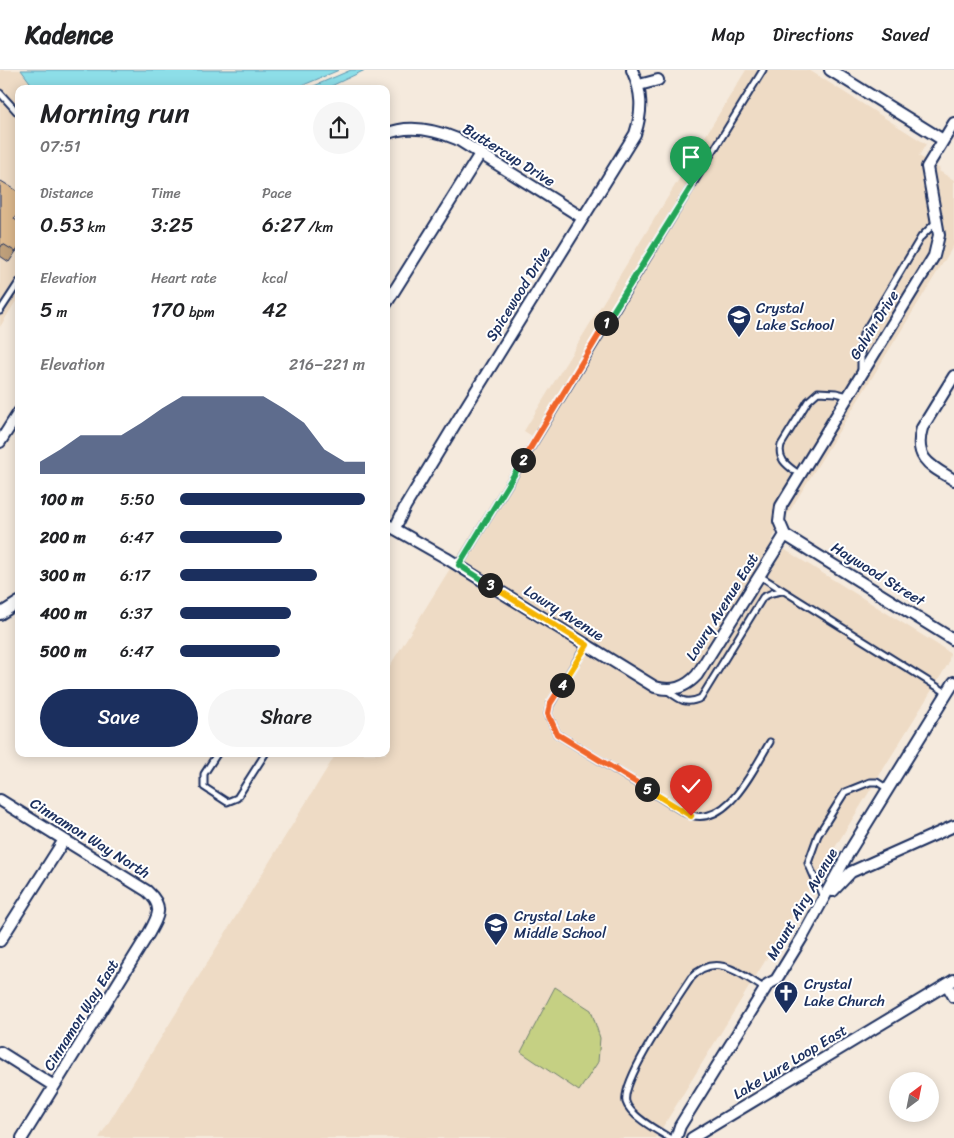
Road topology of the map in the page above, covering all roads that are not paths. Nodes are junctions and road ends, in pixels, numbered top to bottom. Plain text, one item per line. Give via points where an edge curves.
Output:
1 (632, 70) edge
2 (763, 70) edge
3 (830, 70) edge
4 (658, 80) dead end
5 (639, 85) junction
6 (0, 93) edge
7 (15, 110) edge
8 (954, 123) edge
9 (390, 133) edge
10 (944, 140) junction
11 (480, 154) junction
12 (582, 218) junction
13 (937, 222) junction
14 (15, 288) edge
15 (390, 298) edge
16 (0, 311) edge
17 (861, 375) junction
18 (954, 376) edge
19 (848, 396) junction
20 (15, 418) edge
21 (0, 442) edge
22 (800, 475) junction
23 (954, 480) edge
24 (391, 526) edge
25 (785, 535) junction
26 (459, 565) junction
27 (759, 576) junction
28 (783, 591) junction
29 (15, 605) edge
30 (0, 614) edge
31 (954, 640) edge
32 (587, 645) junction
33 (954, 682) edge
34 (665, 690) junction
35 (947, 693) junction
36 (770, 742) dead end
37 (214, 757) edge
38 (263, 757) edge
39 (888, 789) junction
40 (0, 800) edge
41 (954, 826) edge
42 (64, 840) junction
43 (824, 900) junction
44 (159, 906) joint
45 (0, 941) edge
46 (950, 982) edge
47 (765, 989) junction
48 (954, 997) edge
49 (0, 1052) edge
50 (54, 1086) junction
51 (22, 1138) edge
52 (670, 1138) edge
53 (676, 1138) edge
54 (692, 1138) edge

1 - 5 street, Spicewood Drive
2 - 26 lane
3 - 10 street
4 - 5 street
5 - 12 street, Spicewood Drive via 641,105 635,134
6 - 7 lane
8 - 10 street, Galvin Drive
9 - 11 street, Buttercup Drive via 423,129 443,133
10 - 13 street, Galvin Drive via 927,167
11 - 12 street, Buttercup Drive
11 - 15 street
12 - 24 street, Spicewood Drive
13 - 17 street, Galvin Drive via 939,235 934,256
13 - 17 lane via 921,237 863,334
14 - 16 lane
17 - 19 street, Galvin Drive
18 - 23 street via 920,436 923,457
19 - 22 street, Galvin Drive
19 - 22 lane via 818,392 808,401 781,444 780,458
20 - 21 street
22 - 25 street, Galvin Drive via 781,506 779,521
24 - 26 street, Lowry Avenue
25 - 27 street, Lowry Avenue East
25 - 31 street, Haywood Street
26 - 32 street, Lowry Avenue
27 - 28 lane
27 - 34 street, Lowry Avenue East via 697,675 689,683
28 - 34 lane via 763,597 701,698 692,702 682,701
28 - 35 lane
29 - 30 street
32 - 34 street, Lowry Avenue
32 - 36 lane via 550,704 548,714 557,734 685,813 711,816 724,808 740,790
33 - 35 street, Mount Airy Avenue
35 - 39 street, Mount Airy Avenue
37 - 38 lane via 204,774 204,786 227,802 237,798
39 - 43 street, Mount Airy Avenue
39 - 43 lane via 877,782 870,782 846,792 818,835 808,863
40 - 42 street, Cinnamon Way North
41 - 43 street via 852,872
42 - 44 street, Cinnamon Way North via 147,891
42 - 45 street
43 - 47 street, Mount Airy Avenue via 776,980
44 - 50 street, Cinnamon Way East via 158,917 149,933
46 - 48 street
46 - 54 street, Lake Lure Loop East
47 - 52 lane via 722,965 697,970 691,978 634,1070 626,1091 626,1103 636,1115
47 - 53 street, Mount Airy Avenue via 680,1126
49 - 50 street
50 - 51 street, Cinnamon Way East

